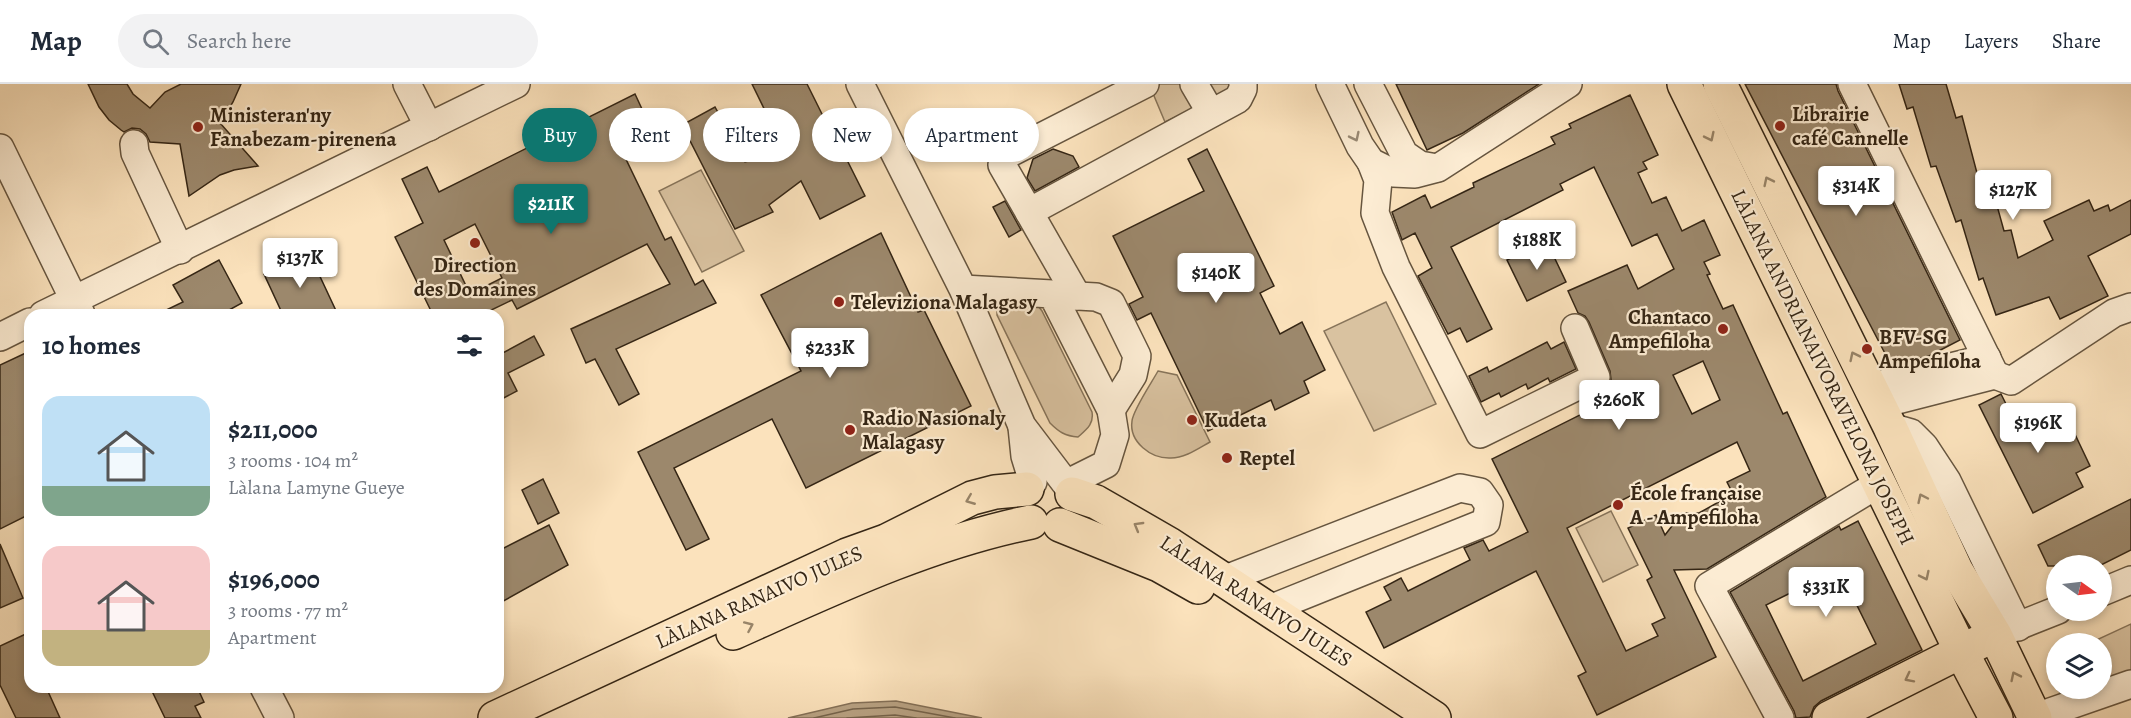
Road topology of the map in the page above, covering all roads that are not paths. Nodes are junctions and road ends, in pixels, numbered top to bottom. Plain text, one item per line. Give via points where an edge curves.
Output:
1 (407, 84) edge
2 (516, 84) edge
3 (860, 84) edge
4 (1145, 84) edge
5 (1194, 84) edge
6 (1243, 84) edge
7 (1330, 84) edge
8 (1368, 84) edge
9 (1568, 84) edge
10 (1684, 84) edge
11 (1720, 84) edge
12 (1852, 84) edge
13 (1210, 113) junction
14 (429, 127) junction
15 (134, 144) dead end
16 (0, 148) edge
17 (1371, 162) junction
18 (1438, 168) junction
19 (1029, 212) junction
20 (180, 249) junction
21 (963, 289) junction
22 (1065, 295) junction
23 (78, 307) edge
24 (2131, 307) edge
25 (24, 325) edge
26 (1575, 328) dead end
27 (0, 337) edge
28 (1991, 367) junction
29 (1879, 406) junction
30 (1111, 410) junction
31 (1022, 426) junction
32 (1880, 483) junction
33 (1030, 485) junction
34 (1069, 489) junction
35 (1045, 523) junction
36 (1223, 580) junction
37 (2131, 580) edge
38 (2112, 588) edge
39 (1267, 610) junction
40 (2046, 615) edge
41 (2007, 631) junction
42 (1961, 651) junction
43 (2131, 684) edge
44 (267, 693) edge
45 (280, 718) edge
46 (495, 718) edge
47 (542, 718) edge
48 (1400, 718) edge
49 (1434, 718) edge
50 (1780, 718) edge
51 (1829, 718) edge
52 (1996, 718) edge
53 (2035, 718) edge

1 - 14 street
2 - 14 street
3 - 21 street
4 - 19 street via 1004,156 1002,165
5 - 13 street
6 - 13 street via 1238,99
7 -> 17 street
8 - 18 street via 1404,154 1420,165
9 - 18 street
10 -> 32 main road, LÀLANA ANDRIANAIVORAVELONA JOSEPH
29 -> 11 main road, LÀLANA ANDRIANAIVORAVELONA JOSEPH
12 - 28 street
13 - 19 street
14 - 20 street
15 - 20 street
16 - 23 street
17 - 18 street via 1393,173 1415,174
17 - 26 street via 1378,180 1375,213 1392,257 1480,434 1596,377
19 - 22 street
20 - 23 street
21 - 22 street
21 - 31 street
22 - 30 street
22 - 30 street via 1096,297 1111,303 1137,356 1133,375
24 - 28 street via 2011,381
25 - 27 street
28 - 29 street
29 - 41 main road, LÀLANA ANDRIANAIVORAVELONA JOSEPH via 1956,570
30 - 34 street via 1115,435 1107,464
31 - 33 street
31 - 34 street
32 -> 42 main road, LÀLANA ANDRIANAIVORAVELONA JOSEPH
32 - 50 street via 1708,586
33 - 34 main road via 1044,477 1056,478
33 - 35 main road via 1023,506
33 -> 46 main road, LÀLANA RANAIVO JULES via 972,498 886,541 847,555
34 - 35 main road via 1074,503 1067,520
36 -> 34 main road, LÀLANA RANAIVO JULES via 1169,544
47 -> 35 main road, LÀLANA RANAIVO JULES via 860,576 990,530
35 - 48 main road, LÀLANA RANAIVO JULES via 1159,565 1224,602
36 - 39 main road, LÀLANA RANAIVO JULES
36 - 39 street via 1460,488 1480,492 1489,505 1486,522
37 - 38 street
39 - 49 main road, LÀLANA RANAIVO JULES
40 - 41 street
41 - 42 main road
53 -> 41 main road, LÀLANA ANDRIANAIVORAVELONA JOSEPH
42 -> 51 main road
42 - 52 main road, LÀLANA ANDRIANAIVORAVELONA JOSEPH
43 - 53 street
44 - 45 street

